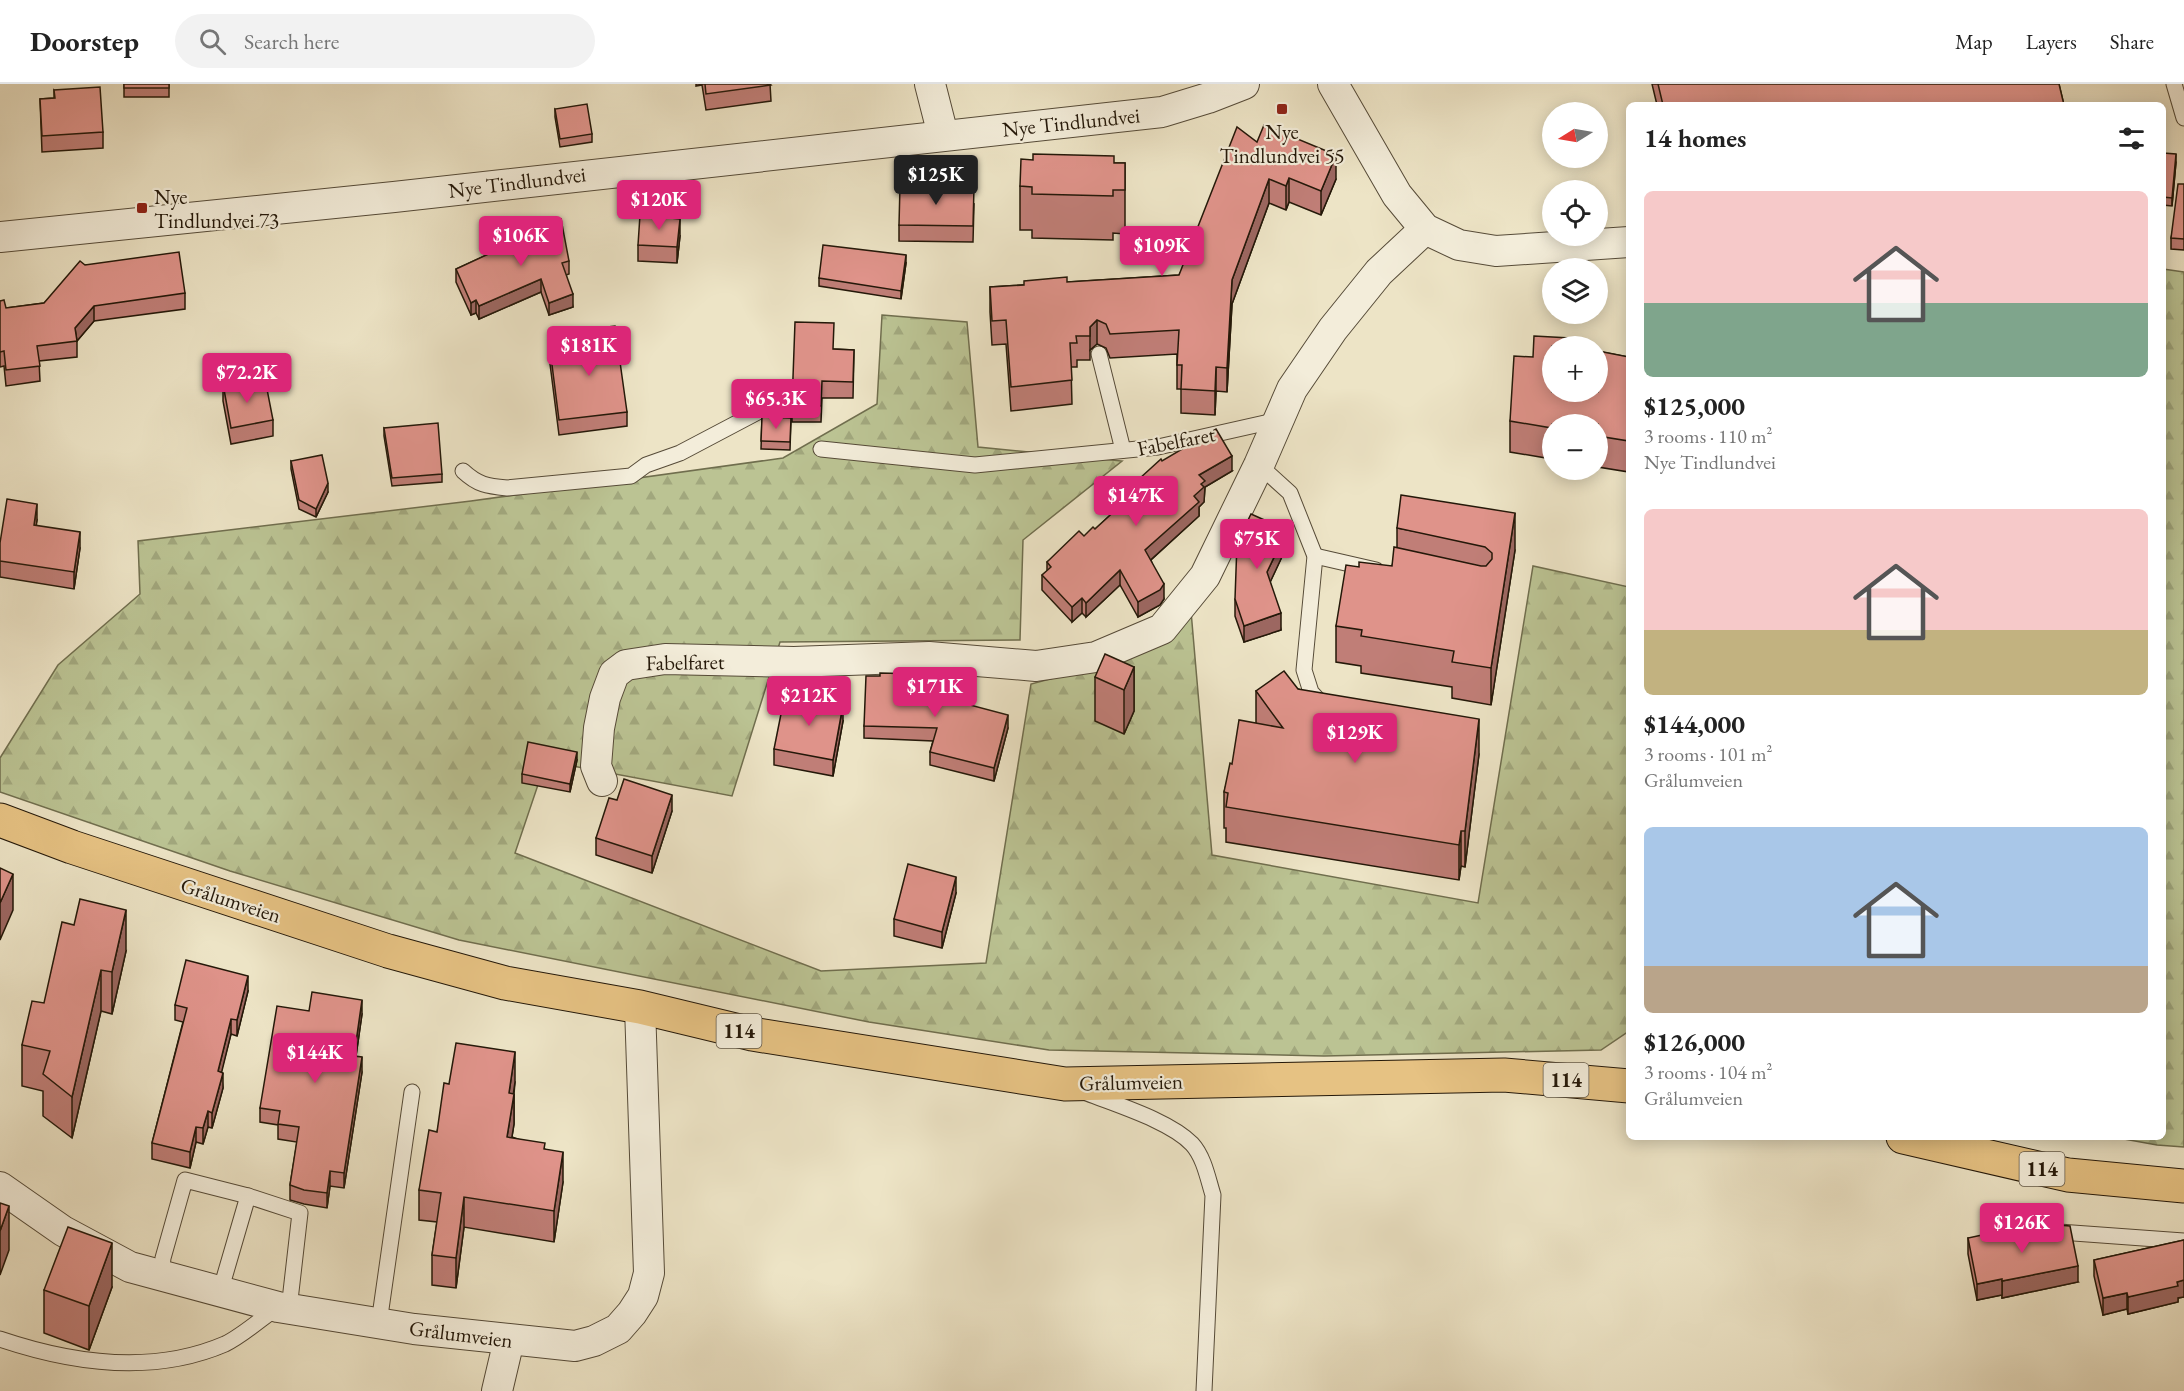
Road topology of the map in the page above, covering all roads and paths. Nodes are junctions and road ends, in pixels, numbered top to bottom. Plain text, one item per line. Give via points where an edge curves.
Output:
1 (930, 84) edge
2 (1244, 84) edge
3 (1332, 84) edge
4 (2174, 84) edge
5 (2184, 118) edge
6 (943, 135) junction
7 (1425, 229) junction
8 (0, 237) edge
9 (1626, 242) edge
10 (1099, 354) dead end
11 (773, 404) dead end
12 (1278, 420) junction
13 (821, 449) dead end
14 (1123, 450) junction
15 (1259, 465) junction
16 (463, 471) dead end
17 (1315, 556) junction
18 (1393, 573) edge
19 (1333, 710) edge
20 (602, 781) dead end
21 (0, 820) edge
22 (640, 1007) junction
23 (1065, 1084) junction
24 (1626, 1086) edge
25 (412, 1092) dead end
26 (1916, 1140) edge
27 (0, 1186) edge
28 (2184, 1186) edge
29 (248, 1196) junction
30 (1990, 1227) dead end
31 (2184, 1241) edge
32 (161, 1276) junction
33 (220, 1292) junction
34 (283, 1308) junction
35 (379, 1323) junction
36 (0, 1339) edge
37 (508, 1340) junction
38 (497, 1391) edge
39 (1204, 1391) edge

1 - 6 street
2 - 6 street, Nye Tindlundvei via 1162,112
3 - 7 street via 1397,195
4 - 5 lane
6 - 8 street, Nye Tindlundvei
7 - 9 street via 1459,246 1496,251
7 - 12 street, Fabelfaret via 1379,272 1333,329 1292,389
10 - 14 lane
11 - 16 lane via 680,453 646,465 631,476 507,488 474,482
12 - 14 lane, Fabelfaret via 1158,447
12 - 15 street, Fabelfaret
13 - 14 lane, Fabelfaret via 975,465
15 - 17 lane via 1290,493
15 - 20 street, Fabelfaret via 1205,576 1162,629 1096,657 1036,666 929,657 794,662 665,659 626,665 614,674 605,698 596,766
17 - 18 lane
17 - 19 lane via 1304,670 1311,692 1320,704
21 - 22 main road, Grålumveien / 114 via 388,951 505,983
22 - 23 main road, Grålumveien / 114 via 752,1034
22 - 37 street, Grålumveien via 649,1273 643,1296 618,1329 594,1341 575,1346
23 - 24 main road, Grålumveien / 114 via 1504,1075
23 - 39 lane via 1167,1125 1192,1144 1204,1166 1214,1196
25 - 35 lane
26 - 28 main road, 114 via 2068,1175
27 - 32 street, Grålumveien via 63,1231 130,1267
29 - 32 lane via 185,1180
29 - 33 lane
29 - 34 lane via 300,1213
30 - 31 lane
32 - 33 street, Grålumveien
33 - 34 street, Grålumveien
34 - 35 street, Grålumveien
34 - 36 lane via 226,1343 184,1357 136,1362 86,1361 37,1352
35 - 37 street, Grålumveien
37 - 38 street

